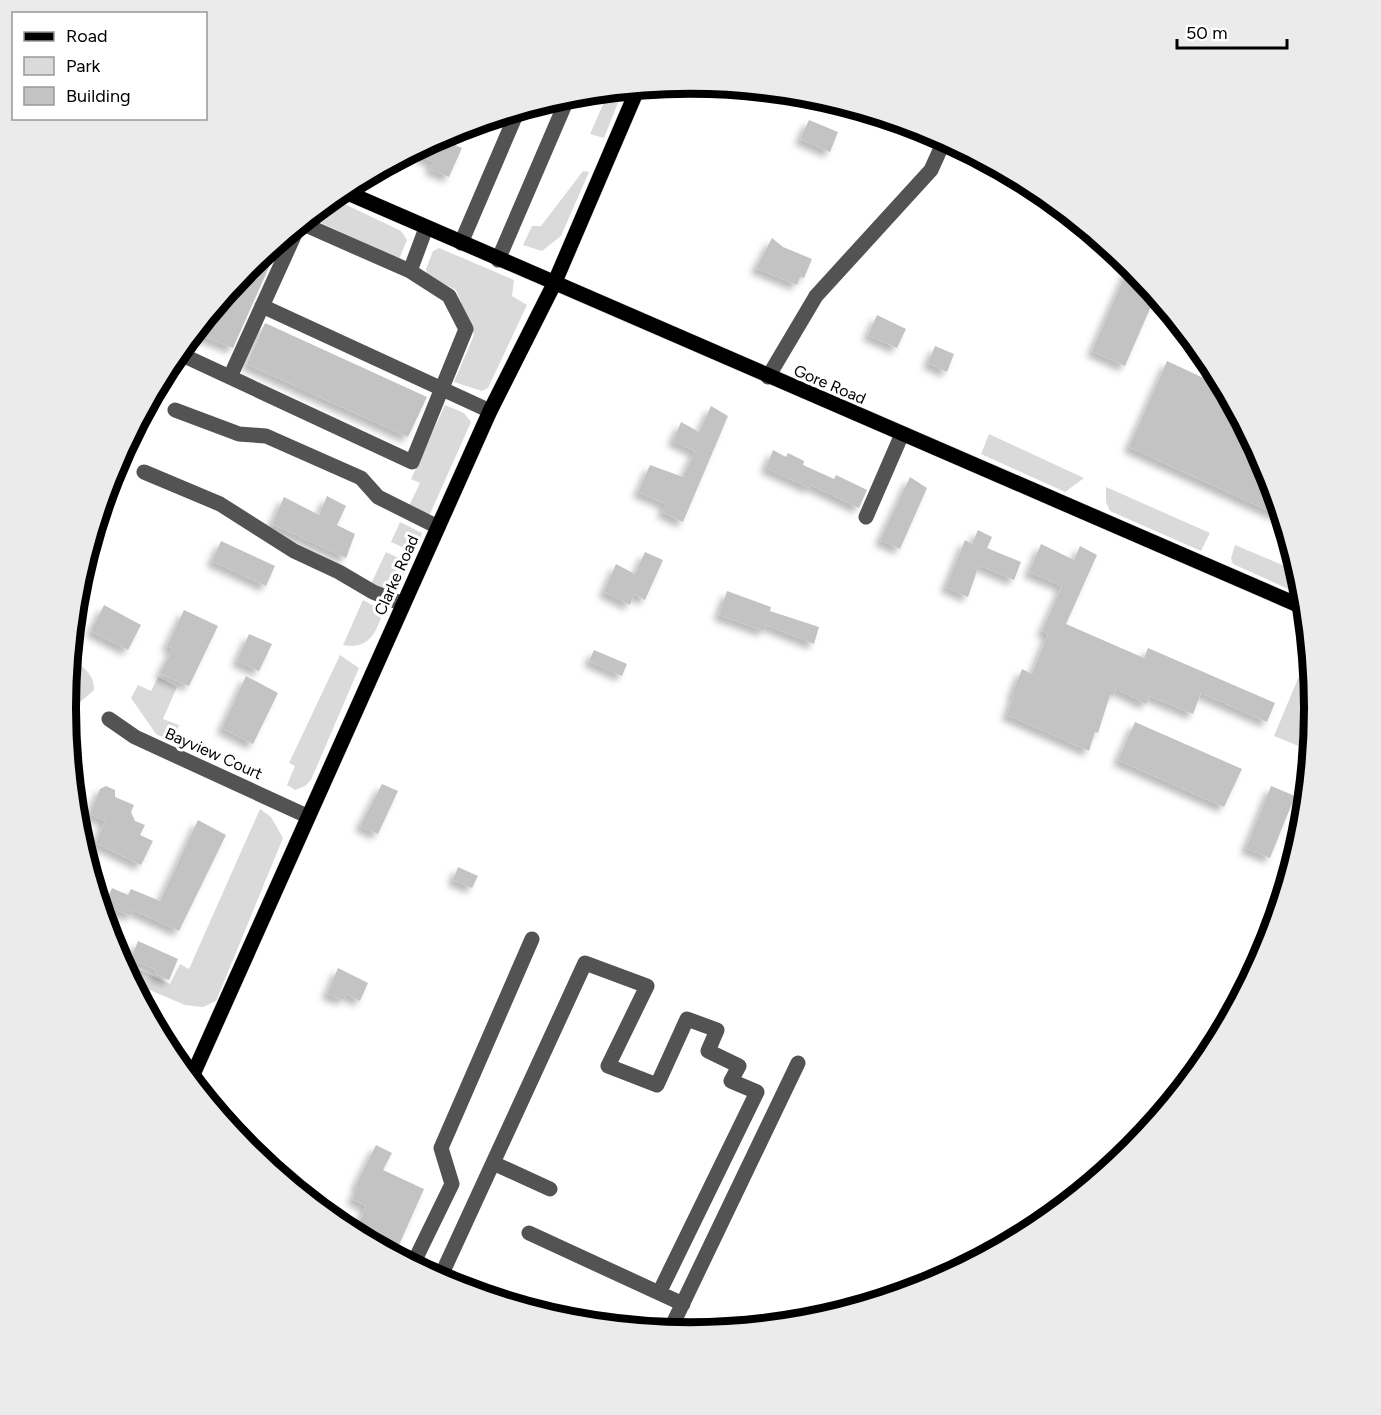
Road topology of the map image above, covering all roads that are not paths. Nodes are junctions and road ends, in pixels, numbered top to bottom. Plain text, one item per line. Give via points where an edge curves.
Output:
1 (634, 97) edge
2 (563, 107) edge
3 (515, 119) edge
4 (941, 147) edge
5 (352, 195) edge
6 (308, 227) edge
7 (426, 228) junction
8 (292, 241) edge
9 (461, 243) junction
10 (498, 260) junction
11 (410, 271) junction
12 (554, 284) junction
13 (262, 306) junction
14 (187, 357) edge
15 (230, 377) junction
16 (768, 377) junction
17 (443, 390) junction
18 (175, 410) dead end
19 (490, 411) junction
20 (902, 434) junction
21 (144, 472) dead end
22 (866, 517) dead end
23 (438, 527) junction
24 (403, 604) junction
25 (1295, 604) edge
26 (109, 719) dead end
27 (308, 816) junction
28 (532, 939) dead end
29 (798, 1063) dead end
30 (195, 1070) edge
31 (493, 1163) junction
32 (550, 1189) dead end
33 (529, 1233) dead end
34 (417, 1257) edge
35 (444, 1269) edge
36 (658, 1293) junction
37 (683, 1304) junction
38 (674, 1321) edge

1 - 12 main road, Clarke Road
2 - 10 street
3 - 9 street
4 - 16 street via 931,170 816,296
5 - 7 main road, Gore Road
6 - 11 street
7 - 9 main road, Gore Road
7 - 11 street
8 - 13 street
9 - 10 main road, Gore Road
10 - 12 main road, Gore Road
11 - 17 street via 449,296 466,329
12 - 16 main road, Gore Road
12 - 19 main road, Clarke Road
13 - 15 street
13 - 17 street
14 - 15 street
15 - 17 street via 412,462
16 - 20 main road, Gore Road
17 - 19 street
18 - 23 street via 239,434 266,436 361,478 378,497
19 - 23 main road, Clarke Road
20 - 22 street
20 - 25 main road, Gore Road
21 - 24 street via 220,504 294,551
23 - 24 main road, Clarke Road
24 - 27 main road, Clarke Road
26 - 27 street, Bayview Court via 135,737
27 - 30 main road, Clarke Road
28 - 34 street via 441,1148 452,1184
29 - 37 street
31 - 32 street
31 - 35 street
31 - 36 street via 585,963 646,986 608,1066 657,1085 687,1019 717,1030 708,1051 739,1066 731,1081 757,1092
33 - 36 street
36 - 37 street
37 - 38 street

